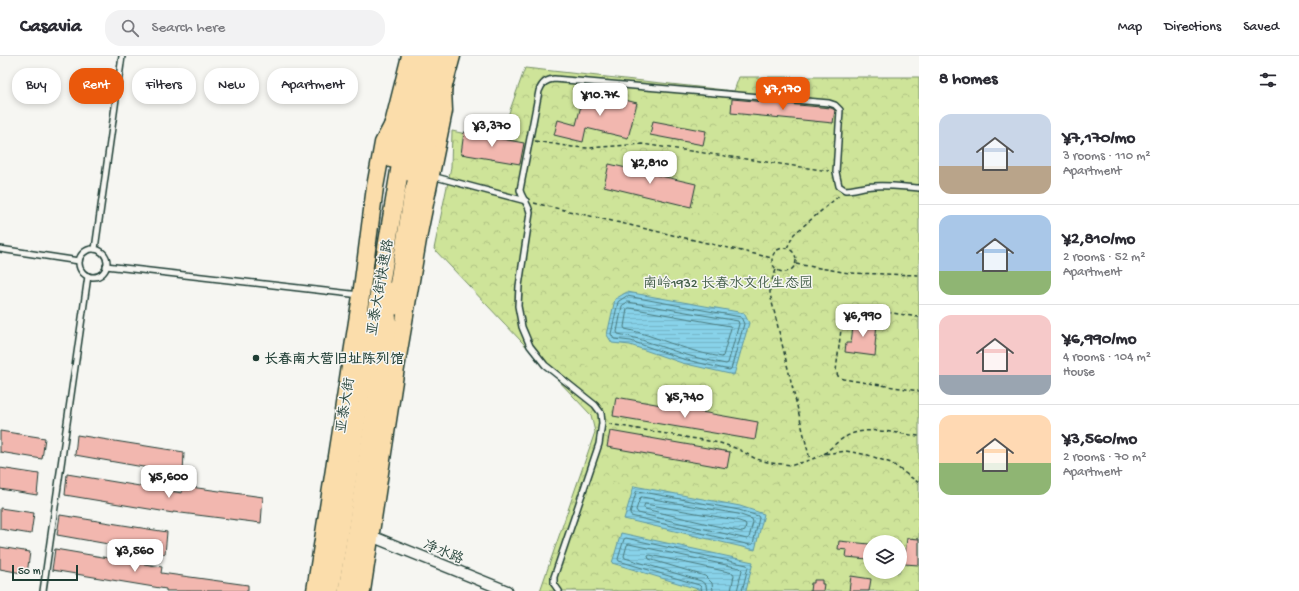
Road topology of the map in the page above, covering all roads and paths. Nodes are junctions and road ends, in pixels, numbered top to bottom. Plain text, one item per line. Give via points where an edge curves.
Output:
1 (122, 56) edge
2 (410, 56) edge
3 (425, 56) edge
4 (438, 56) edge
5 (452, 56) edge
6 (443, 89) junction
7 (393, 124) junction
8 (530, 140) junction
9 (836, 172) junction
10 (430, 176) junction
11 (919, 188) edge
12 (845, 190) junction
13 (526, 201) junction
14 (787, 248) junction
15 (0, 249) edge
16 (95, 249) junction
17 (772, 258) junction
18 (79, 261) junction
19 (796, 264) junction
20 (106, 266) junction
21 (776, 270) junction
22 (919, 275) edge
23 (88, 276) junction
24 (360, 296) junction
25 (919, 317) edge
26 (380, 324) junction
27 (919, 390) edge
28 (602, 423) junction
29 (919, 436) edge
30 (824, 454) junction
31 (810, 460) junction
32 (919, 483) edge
33 (353, 504) junction
34 (371, 536) junction
35 (43, 591) edge
36 (315, 591) edge
37 (330, 591) edge
38 (347, 591) edge
39 (362, 591) edge
40 (508, 591) edge
41 (559, 591) edge

1 - 16 lane
2 - 7 main road, 亚泰大街
3 - 26 highway, 亚泰大街快速路 via 407,126 376,311
4 - 26 highway, 亚泰大街快速路 via 408,179 387,314
5 - 6 main road
6 - 10 main road via 444,111
6 - 26 highway via 413,193 394,314
7 - 24 main road, 亚泰大街 via 383,143
7 - 26 highway via 392,165 368,310
8 - 9 path via 589,148 642,144
8 - 9 lane via 541,85 554,78 829,103 840,110
8 - 13 lane via 520,190
9 - 12 lane via 839,186
10 - 13 lane
10 - 34 main road
11 - 12 lane via 875,186
12 - 14 path via 794,234
13 - 17 path
13 - 28 lane via 530,206 530,213 518,306 522,326 530,346 545,365 595,405 601,413
14 - 17 path via 778,249
14 - 19 path via 794,252
15 - 18 lane
16 - 18 lane via 87,250
16 - 20 lane via 104,254
17 - 21 path
18 - 23 lane via 82,272
19 - 21 path via 788,272
19 - 22 path via 849,273
20 - 23 lane via 98,276
20 - 24 lane
21 - 31 path via 770,285 770,294
23 - 35 lane
24 - 36 main road, 亚泰大街
25 - 27 path via 851,307 846,309 843,313 836,371 843,380
26 - 33 highway, 亚泰大街快速路
28 - 31 path via 720,443 738,448 756,460 772,463 792,465
28 - 41 lane via 599,444 554,577 554,584
29 - 30 path via 874,431 854,433 836,443
30 - 31 path
30 - 32 path via 846,451 868,455 891,463
33 - 37 highway, 亚泰大街快速路
33 - 38 highway, 亚泰大街快速路
34 - 39 main road
34 - 40 street, 净水路

